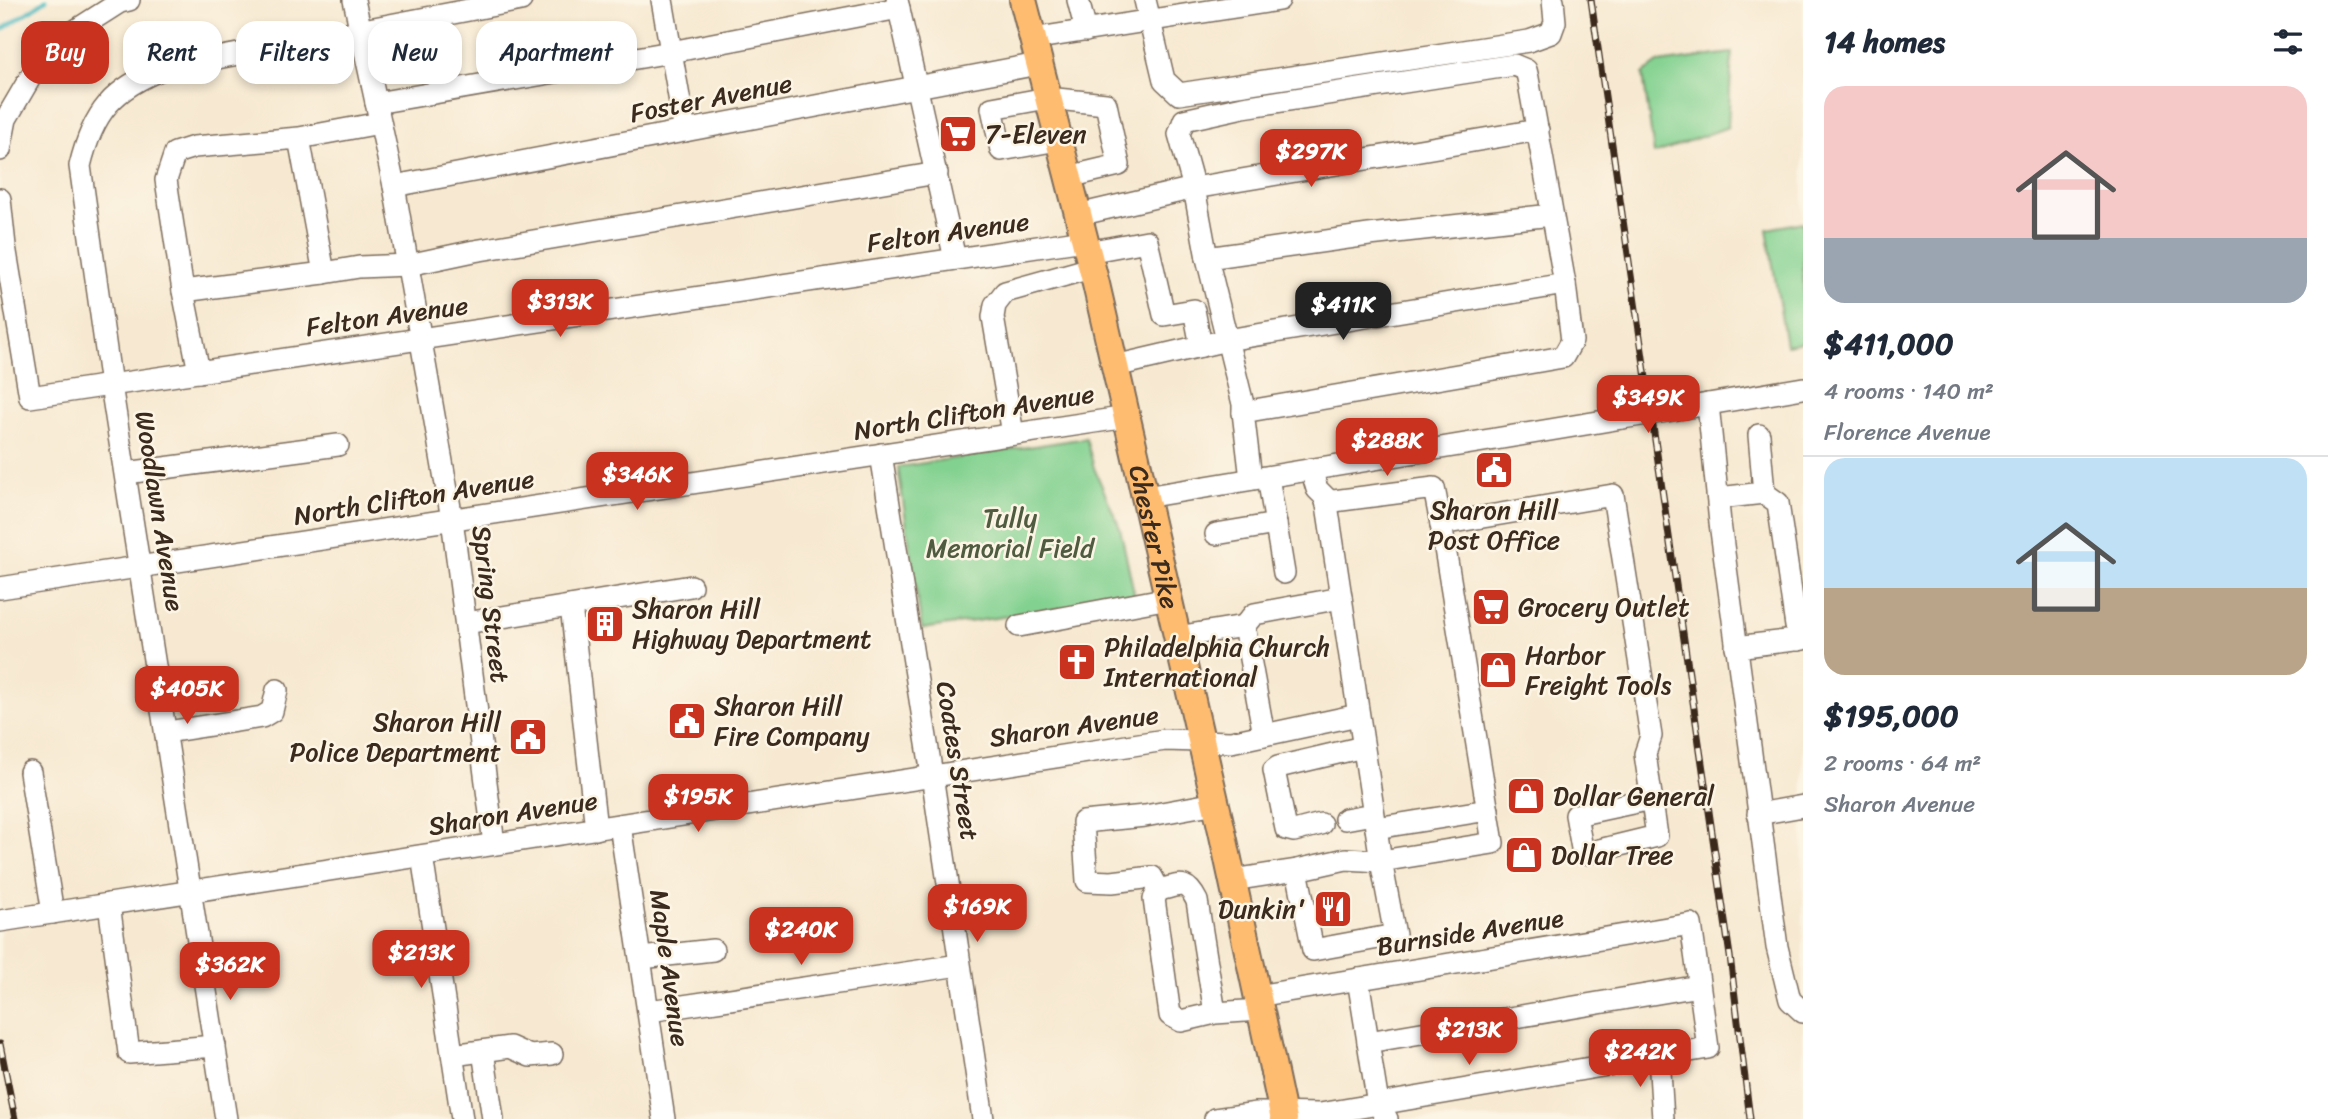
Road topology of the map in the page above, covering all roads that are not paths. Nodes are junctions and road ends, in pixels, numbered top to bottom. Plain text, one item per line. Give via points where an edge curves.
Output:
1 (129, 0) edge
2 (354, 0) edge
3 (521, 0) edge
4 (662, 0) edge
5 (1078, 0) edge
6 (1279, 0) edge
7 (1553, 0) edge
8 (1026, 1) edge
9 (898, 4) edge
10 (1147, 10) edge
11 (359, 30) junction
12 (1086, 31) junction
13 (671, 52) junction
14 (1035, 52) junction
15 (917, 88) junction
16 (1047, 98) junction
17 (378, 113) junction
18 (1538, 130) junction
19 (685, 131) junction
20 (299, 138) junction
21 (1058, 140) junction
22 (0, 150) edge
23 (937, 173) junction
24 (1068, 177) junction
25 (394, 186) junction
26 (1194, 188) junction
27 (0, 199) edge
28 (1078, 215) junction
29 (1552, 215) junction
30 (1088, 253) junction
31 (1207, 258) junction
32 (955, 259) junction
33 (408, 265) junction
34 (324, 274) junction
35 (1565, 284) junction
36 (183, 292) junction
37 (422, 339) junction
38 (1227, 340) junction
39 (1201, 346) junction
40 (1115, 366) junction
41 (198, 372) junction
42 (111, 385) junction
43 (1803, 388) edge
44 (1708, 404) junction
45 (1243, 412) junction
46 (1127, 417) junction
47 (1013, 435) junction
48 (1759, 435) dead end
49 (338, 445) dead end
50 (881, 454) junction
51 (1311, 470) junction
52 (126, 473) junction
53 (1260, 478) junction
54 (1765, 493) junction
55 (1145, 497) junction
56 (1717, 498) junction
57 (1326, 502) junction
58 (452, 519) junction
59 (1276, 524) junction
60 (1441, 524) junction
61 (1216, 534) dead end
62 (141, 566) junction
63 (1284, 573) dead end
64 (691, 586) dead end
65 (0, 588) edge
66 (1168, 598) junction
67 (1341, 598) junction
68 (570, 606) junction
69 (466, 623) junction
70 (1019, 626) dead end
71 (1244, 626) junction
72 (1177, 636) junction
73 (1800, 640) edge
74 (1736, 647) junction
75 (277, 690) dead end
76 (1359, 715) junction
77 (167, 732) junction
78 (1264, 735) junction
79 (1202, 741) junction
80 (1363, 747) junction
81 (30, 772) dead end
82 (932, 775) junction
83 (1651, 799) dead end
84 (1216, 803) junction
85 (1803, 806) edge
86 (1488, 810) junction
87 (1758, 814) junction
88 (1345, 819) dead end
89 (1375, 821) junction
90 (1321, 824) dead end
91 (620, 825) junction
92 (596, 829) junction
93 (494, 844) junction
94 (422, 856) junction
95 (1381, 861) junction
96 (1297, 870) junction
97 (1233, 880) junction
98 (1159, 890) junction
99 (192, 891) junction
100 (109, 904) junction
101 (53, 913) junction
102 (0, 921) edge
103 (713, 950) dead end
104 (641, 958) junction
105 (959, 965) junction
106 (1358, 979) junction
107 (1699, 986) junction
108 (1259, 1003) junction
109 (649, 1011) junction
110 (1803, 1012) edge
111 (1215, 1013) junction
112 (1368, 1042) junction
113 (215, 1046) junction
114 (483, 1051) junction
115 (552, 1054) dead end
116 (453, 1055) junction
117 (1659, 1056) junction
118 (1383, 1111) edge
119 (1283, 1116) edge
120 (226, 1119) edge
121 (463, 1119) edge
122 (493, 1119) edge
123 (664, 1119) edge
124 (983, 1119) edge
125 (1215, 1119) edge
126 (1663, 1119) edge

1 - 22 street via 73,32 37,66 6,119
2 - 11 street, Spring Street
3 - 11 street
4 - 13 street
5 - 12 street
6 - 10 street, Foster Avenue
7 - 10 street via 1551,33 1529,41 1189,94 1179,94 1164,80
8 - 14 main road, Chester Pike
9 - 13 street
9 - 15 street
10 - 12 street, Foster Avenue
11 - 17 street, Spring Street
11 - 42 street, Woodlawn Avenue via 165,68 144,76 113,98 98,117 80,166
12 - 14 street, Foster Avenue
13 - 17 street
13 - 19 street
14 - 15 street, Foster Avenue
14 - 16 main road, Chester Pike
15 - 19 street, Foster Avenue
15 - 23 street
16 - 21 main road, Chester Pike
16 - 21 street via 992,108 1001,150
16 - 24 street via 1106,104 1119,165
17 - 20 street
17 - 25 street, Spring Street
18 - 26 street
18 - 26 street via 1526,70 1514,65 1243,107 1184,120 1179,134
18 - 29 street
19 - 25 street, Foster Avenue
20 - 34 street
20 - 36 street via 194,147 175,153 166,180
21 - 24 main road, Chester Pike
23 - 32 street
23 - 33 street
24 - 28 main road, Chester Pike
25 - 33 street, Spring Street
26 - 28 street
26 - 31 street
27 - 42 street, Felton Avenue via 30,397
28 - 30 main road, Chester Pike
29 - 31 street
29 - 35 street
30 - 32 street, Felton Avenue
30 - 39 street via 1147,241 1164,315 1194,310
30 - 40 main road, Chester Pike
30 - 47 street via 1005,292 995,305 993,317
31 - 38 street
32 - 37 street, Felton Avenue
33 - 34 street
33 - 37 street, Spring Street
34 - 36 street
35 - 38 street
35 - 45 street via 1572,341 1563,357
36 - 41 street
37 - 41 street, Felton Avenue
37 - 58 street, Spring Street
38 - 39 street
38 - 45 street
39 - 40 street
40 - 46 main road, Chester Pike
41 - 42 street, Felton Avenue
42 - 52 street, Woodlawn Avenue
43 - 44 street
44 - 51 street, bridge
44 - 56 street
45 - 53 street
46 - 47 street, North Clifton Avenue
46 - 55 main road, Chester Pike
47 - 50 street, North Clifton Avenue
48 - 54 street
49 - 52 street
50 - 58 street, North Clifton Avenue
50 - 82 street, Coates Street
51 - 53 street
51 - 57 street
52 - 62 street, Woodlawn Avenue
53 - 55 street
53 - 59 street
54 - 56 street
54 - 73 street via 1778,503
55 - 66 main road, Chester Pike
56 - 74 street
57 - 60 street via 1434,488
57 - 67 street
58 - 62 street, North Clifton Avenue
58 - 69 street, Spring Street
59 - 61 street
59 - 63 street
60 - 83 street via 1613,495 1651,736 1645,754
60 - 86 street
62 - 65 street, North Clifton Avenue
62 - 77 street, Woodlawn Avenue
64 - 68 street
66 - 70 street
66 - 72 main road, Chester Pike
67 - 71 street via 1254,614
67 - 76 street
68 - 69 street
68 - 92 street
69 - 93 street, Spring Street
71 - 72 street
71 - 78 street
72 - 79 main road, Chester Pike
73 - 74 street
74 - 87 street
75 - 77 street via 272,711 261,717
76 - 78 street, Sharon Avenue
76 - 80 street
77 - 99 street, Woodlawn Avenue
78 - 79 street, Sharon Avenue via 1231,742
79 - 82 street, Sharon Avenue via 1165,740
79 - 84 main road, Chester Pike
80 - 89 street
80 - 90 street via 1274,770 1286,829
81 - 101 street
82 - 91 street, Sharon Avenue
82 - 105 street, Coates Street
84 - 97 main road, Chester Pike
84 - 98 street via 1083,822 1087,881 1152,877
85 - 87 street
86 - 89 street
86 - 95 street via 1493,843
87 - 110 street via 1777,947 1790,999
88 - 89 street
89 - 95 street
91 - 92 street, Sharon Avenue
91 - 104 street, Maple Avenue
92 - 93 street, Sharon Avenue
93 - 94 street, Sharon Avenue
94 - 99 street, Sharon Avenue
94 - 116 street
95 - 96 street via 1346,859
95 - 96 street via 1395,935 1313,950
96 - 97 street
97 - 108 main road, Chester Pike
98 - 111 street via 1186,885 1197,901
98 - 111 street, Burnside Avenue via 1154,899 1170,1015 1181,1021
99 - 100 street, Sharon Avenue
99 - 113 street, Woodlawn Avenue
100 - 101 street, Sharon Avenue
100 - 113 street via 129,1053
101 - 102 street, Sharon Avenue
103 - 104 street
104 - 109 street, Maple Avenue
105 - 109 street
105 - 124 street, Coates Street
106 - 107 street, Burnside Avenue via 1691,924
106 - 108 street, Burnside Avenue
106 - 112 street
107 - 112 street
107 - 117 street via 1707,1048
108 - 111 street, Burnside Avenue
108 - 119 main road, Chester Pike
109 - 123 street, Maple Avenue
112 - 118 street
113 - 120 street, Woodlawn Avenue
114 - 115 street via 510,1047 530,1056
114 - 116 street
114 - 122 street
116 - 121 street
117 - 118 street
117 - 126 street
118 - 119 street
119 - 125 street via 1257,1113

